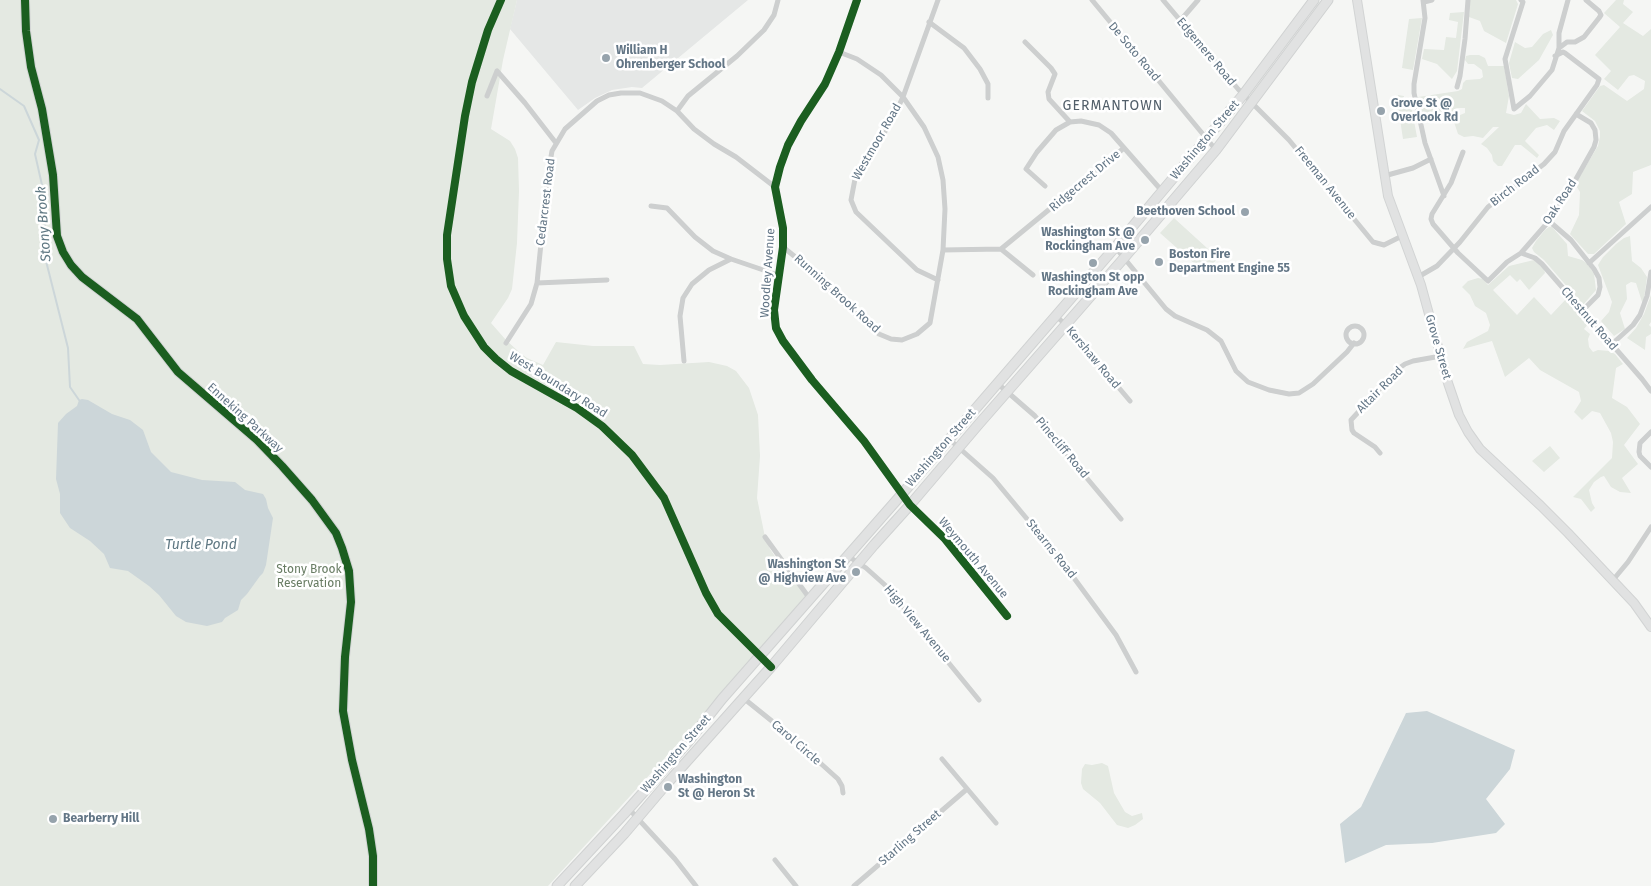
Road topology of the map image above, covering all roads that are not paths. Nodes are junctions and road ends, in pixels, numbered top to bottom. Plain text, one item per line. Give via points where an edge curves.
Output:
1 (25, 0) edge
2 (502, 0) edge
3 (778, 0) edge
4 (857, 0) edge
5 (938, 0) edge
6 (1092, 0) edge
7 (1163, 0) edge
8 (1198, 0) edge
9 (1314, 0) edge
10 (1328, 0) edge
11 (1432, 0) edge
12 (1468, 0) edge
13 (1568, 0) edge
14 (1586, 0) edge
15 (1356, 1) edge
16 (1424, 1) edge
17 (1522, 1) edge
18 (1180, 21) junction
19 (929, 22) junction
20 (1025, 42) dead end
21 (1558, 48) junction
22 (839, 52) junction
23 (1555, 56) junction
24 (1457, 87) dead end
25 (1243, 95) junction
26 (487, 96) dead end
27 (902, 97) junction
28 (988, 98) dead end
29 (1251, 103) junction
30 (677, 111) junction
31 (1576, 114) junction
32 (1070, 122) junction
33 (1207, 138) junction
34 (556, 143) junction
35 (1124, 148) junction
36 (1216, 150) junction
37 (1463, 152) dead end
38 (1431, 159) junction
39 (1384, 176) junction
40 (1045, 186) dead end
41 (776, 187) junction
42 (1162, 191) junction
43 (1444, 196) junction
44 (651, 206) dead end
45 (1651, 207) edge
46 (1549, 221) junction
47 (1402, 236) junction
48 (783, 247) junction
49 (1116, 247) junction
50 (1454, 248) junction
51 (943, 250) junction
52 (1001, 250) junction
53 (1521, 253) junction
54 (731, 258) junction
55 (1124, 258) junction
56 (1589, 263) junction
57 (1651, 272) edge
58 (778, 275) junction
59 (1033, 275) dead end
60 (1418, 276) junction
61 (607, 280) dead end
62 (938, 280) junction
63 (537, 284) junction
64 (1582, 311) junction
65 (1056, 316) junction
66 (1066, 325) junction
67 (506, 343) dead end
68 (1354, 343) dead end
69 (1612, 344) junction
70 (1441, 356) junction
71 (684, 361) dead end
72 (997, 383) junction
73 (1008, 392) junction
74 (1651, 392) edge
75 (1130, 401) dead end
76 (1651, 432) edge
77 (949, 439) junction
78 (959, 448) junction
79 (1380, 453) dead end
80 (1651, 467) edge
81 (903, 493) junction
82 (910, 505) junction
83 (1120, 519) dead end
84 (1651, 526) edge
85 (765, 537) dead end
86 (848, 556) junction
87 (858, 563) junction
88 (1613, 580) junction
89 (810, 599) junction
90 (1007, 616) dead end
91 (1651, 627) edge
92 (760, 656) junction
93 (771, 667) junction
94 (1136, 672) dead end
95 (742, 697) junction
96 (980, 700) dead end
97 (942, 759) dead end
98 (967, 789) junction
99 (843, 793) dead end
100 (629, 809) junction
101 (638, 819) junction
102 (996, 824) dead end
103 (775, 860) dead end
104 (373, 886) edge
105 (557, 886) edge
106 (575, 886) edge
107 (696, 886) edge
108 (796, 886) edge
109 (854, 886) edge

1 - 104 main road, Enneking Parkway via 31,67 53,175 57,236 71,265 100,292 137,319 178,372 270,453 312,500 336,533 342,548 349,571 351,602 343,711 369,829
2 - 92 street, West Boundary Road via 488,30 464,116 447,235 447,259 454,294 464,316 496,359 511,371 577,408 602,426 632,455 664,498 718,614
3 - 30 street via 774,15 764,30 688,96
4 - 22 street, Woodley Avenue
5 - 19 street, Westmoor Road
6 - 33 street, De Soto Road
7 - 18 street, Edgemere Road
8 - 18 street
9 - 25 main road, Washington Street
10 - 29 main road, Washington Street
11 - 16 street
12 - 24 street
13 - 21 street
14 - 21 street via 1601,14 1584,37
15 - 39 main road, Grove Street
16 - 38 street via 1414,89
17 - 23 street via 1505,59 1514,110 1552,70
18 - 25 street, Edgemere Road
19 - 27 street, Westmoor Road
19 - 28 street via 964,48 988,84
20 - 32 street via 1055,74 1048,92 1049,100
21 - 23 street
22 - 27 street, Running Brook Road via 857,59 880,75
22 - 41 street, Woodley Avenue via 825,84 788,145
23 - 31 street, Birch Road via 1563,52 1599,79
25 - 29 street, Edgemere Road
25 - 33 main road, Washington Street
26 - 34 street via 497,71
27 - 51 street, Running Brook Road via 924,128 938,157 945,209
27 - 62 street, Westmoor Road via 891,122 855,179 851,200 856,212 916,270
29 - 36 main road, Washington Street
29 - 47 street, Freeman Avenue via 1289,140 1373,242 1384,245
30 - 34 street, Cedarcrest Road via 640,93 609,95 597,101 565,129
30 - 41 street, Cedarcrest Road via 694,129
31 - 46 street, Oak Road via 1591,123 1596,140 1570,190
31 - 50 street, Birch Road via 1550,159 1488,207
32 - 35 street via 1099,125
32 - 40 street via 1056,130 1026,169
33 - 36 street, De Soto Road
33 - 42 main road, Washington Street
34 - 63 street, Cedarcrest Road via 548,174
35 - 42 street, Ridgecrest Drive
35 - 52 street, Ridgecrest Drive
36 - 55 main road, Washington Street
37 - 43 street
38 - 39 street
38 - 43 street
39 - 47 main road, Grove Street
41 - 48 street, Woodley Avenue
42 - 49 main road, Washington Street
43 - 50 street via 1431,219
44 - 54 street via 667,208 701,242
45 - 56 street
46 - 53 street, Oak Road
46 - 56 street via 1566,235
47 - 60 main road, Grove Street
48 - 58 street, Woodley Avenue
48 - 62 street, Running Brook Road via 878,334 892,339 902,340 918,334 930,323
49 - 55 street
49 - 65 main road, Washington Street
50 - 53 street, Oak Road via 1488,281
50 - 60 street, Birch Road via 1436,266
51 - 52 street
51 - 62 street, Running Brook Road
52 - 59 street
53 - 64 street, Chestnut Road via 1542,264
54 - 58 street
54 - 71 street via 692,284 684,298 680,316
55 - 66 main road, Washington Street
55 - 68 street via 1166,309 1221,341 1236,371 1248,382 1269,390 1299,393 1313,384
56 - 64 street via 1599,278 1599,291
57 - 69 street via 1640,315
58 - 81 street, Woodley Avenue via 774,310 776,328 783,341
60 - 70 main road, Grove Street
61 - 63 street
63 - 67 street, Cedarcrest Road via 531,304
64 - 69 street, Chestnut Road
65 - 66 street, Kershaw Road
65 - 72 main road, Washington Street
66 - 73 main road, Washington Street
66 - 75 street, Kershaw Road
69 - 74 street, Chestnut Road
70 - 79 street, Altair Road via 1413,361 1398,369 1351,420 1354,433
70 - 88 main road, Grove Street via 1459,415 1480,449
72 - 73 street, Pinecliff Road
72 - 77 main road, Washington Street
73 - 78 main road, Washington Street
73 - 83 street, Pinecliff Road via 1035,416
76 - 80 street via 1640,443 1639,452
77 - 78 street, Stearns Road
77 - 81 main road, Washington Street
78 - 82 main road, Washington Street
78 - 94 street, Stearns Road via 993,478 1057,555 1116,635
81 - 82 street, Weymouth Avenue
81 - 86 main road, Washington Street
82 - 87 main road, Washington Street
82 - 90 street, Weymouth Avenue via 945,539
84 - 88 street
85 - 89 street
86 - 87 street, High View Avenue
86 - 89 main road, Washington Street
87 - 93 main road, Washington Street
87 - 96 street, High View Avenue via 885,585
88 - 91 main road, Grove Street
89 - 92 main road, Washington Street
92 - 93 street, West Boundary Road
92 - 100 main road, Washington Street
93 - 95 main road, Washington Street
95 - 99 street, Carol Circle via 838,779
95 - 101 main road, Washington Street
97 - 98 street
98 - 102 street
98 - 109 street, Starling Street
100 - 101 street
100 - 105 main road, Washington Street
101 - 106 main road, Washington Street
101 - 107 street
103 - 108 street

